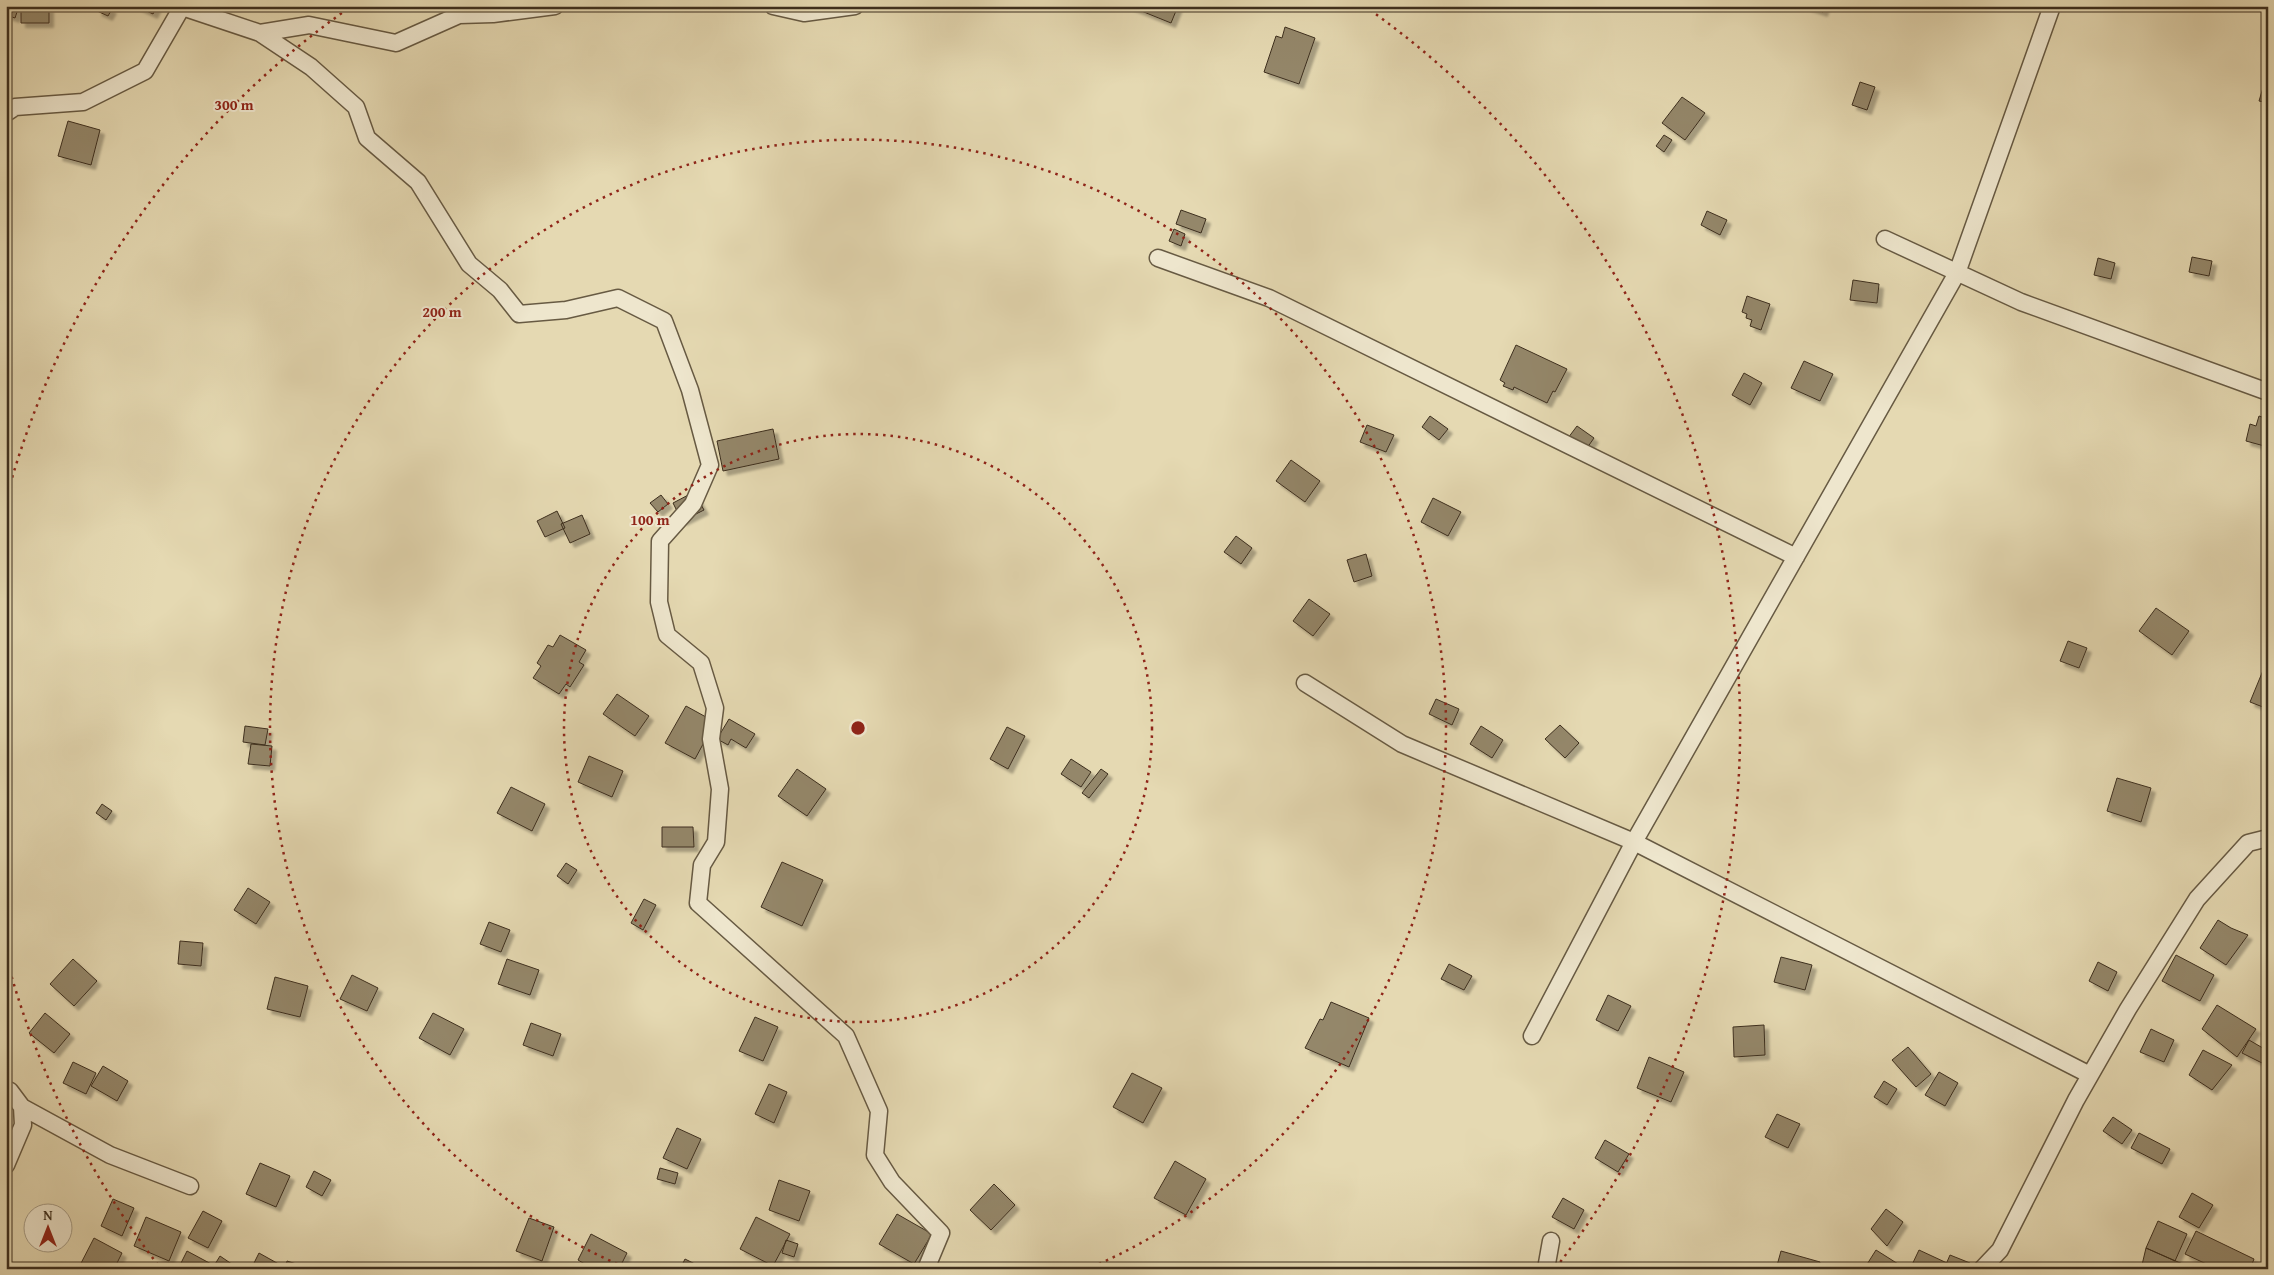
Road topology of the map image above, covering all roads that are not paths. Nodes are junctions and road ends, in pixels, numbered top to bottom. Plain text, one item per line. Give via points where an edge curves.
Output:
1 (555, 6) edge
2 (773, 6) edge
3 (855, 6) edge
4 (2052, 6) edge
5 (260, 33) junction
6 (6, 113) edge
7 (1885, 239) dead end
8 (1158, 258) dead end
9 (1957, 273) junction
10 (2268, 392) edge
11 (1796, 557) junction
12 (1305, 683) dead end
13 (2268, 838) edge
14 (1634, 842) junction
15 (1532, 1036) dead end
16 (2090, 1076) junction
17 (6, 1088) edge
18 (14, 1107) edge
19 (6, 1165) edge
20 (190, 1186) dead end
21 (1551, 1241) dead end
22 (926, 1269) edge
23 (1546, 1269) edge
24 (1982, 1269) edge

1 - 5 street via 459,15 396,43 309,26
2 - 3 street via 804,13
4 - 9 street
5 - 6 street via 182,7 145,71 83,102 15,107
5 - 22 street via 311,67 356,107 367,138 418,182 468,264 500,290 519,314 566,310 618,298 664,321 690,390 710,465 693,504 660,541 659,602 667,635 700,663 716,708 711,739 720,789 716,842 702,865 698,904 846,1036 879,1111 875,1155 892,1182 941,1232
7 - 9 street
8 - 11 street via 1269,298
9 - 10 street via 2021,302
9 - 11 street
11 - 14 street
12 - 14 street via 1402,744
13 - 16 street via 2248,843 2197,899
14 - 15 street
14 - 16 street
16 - 24 street via 2000,1250
17 - 18 street via 10,1091
18 - 19 street via 24,1125
18 - 20 street via 110,1156
21 - 23 street

